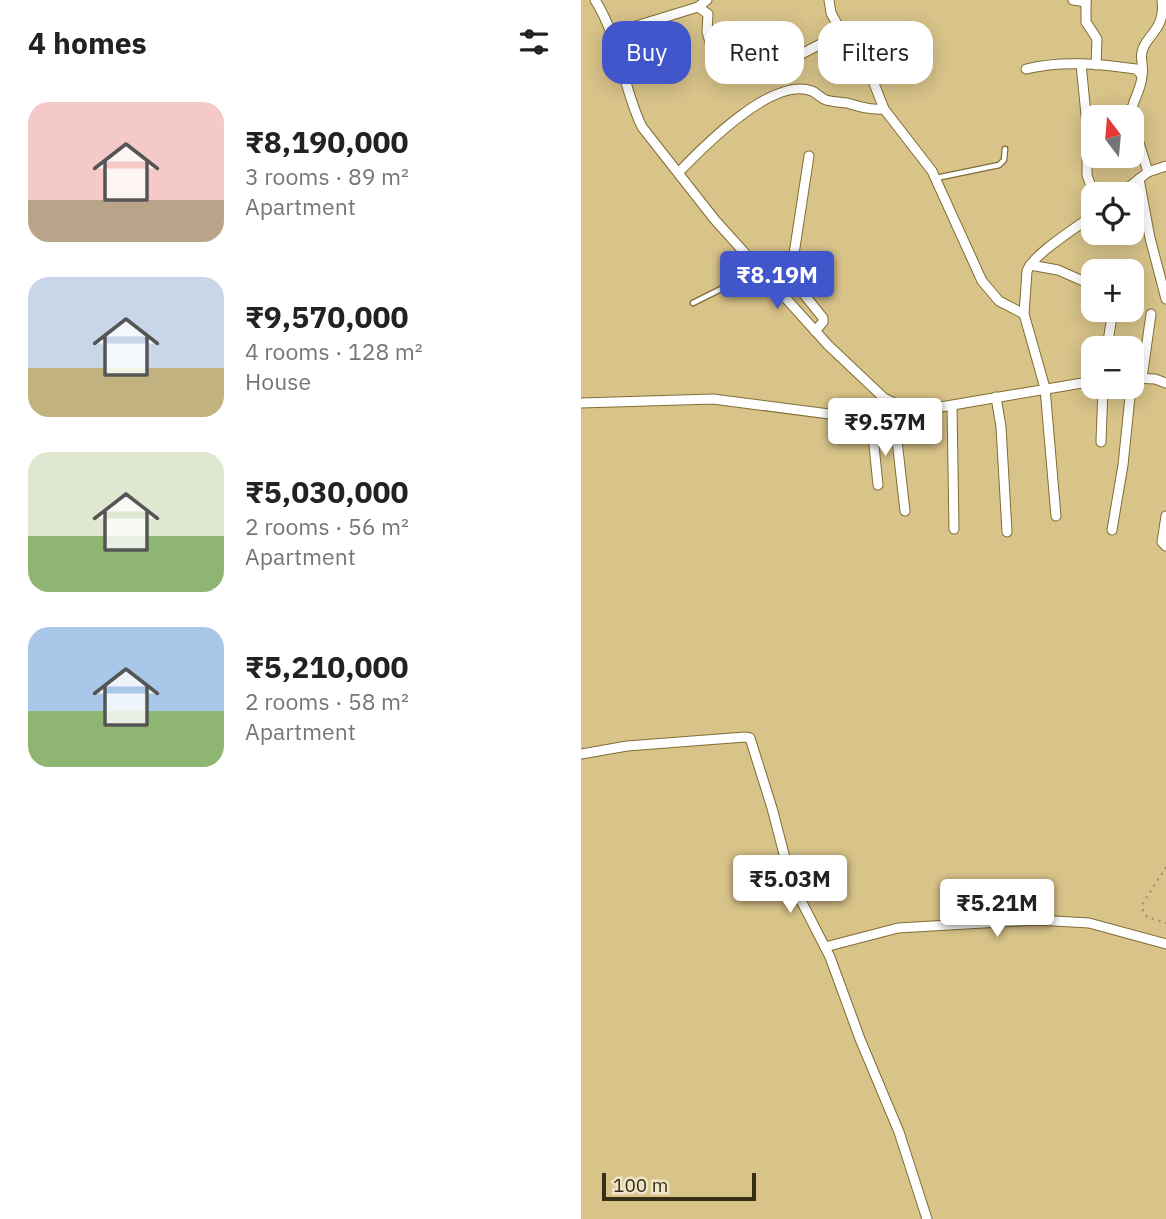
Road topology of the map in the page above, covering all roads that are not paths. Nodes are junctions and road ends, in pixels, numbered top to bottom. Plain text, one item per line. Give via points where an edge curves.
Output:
1 (595, 0) edge
2 (707, 0) edge
3 (829, 0) edge
4 (1073, 0) edge
5 (1162, 0) edge
6 (1086, 1) edge
7 (698, 7) junction
8 (606, 21) edge
9 (652, 21) edge
10 (835, 21) edge
11 (818, 45) edge
12 (1081, 64) junction
13 (1096, 65) junction
14 (1026, 69) dead end
15 (1142, 75) junction
16 (627, 84) edge
17 (874, 84) edge
18 (1087, 105) edge
19 (1135, 105) edge
20 (884, 109) junction
21 (1005, 149) dead end
22 (809, 156) dead end
23 (1145, 161) edge
24 (1166, 166) edge
25 (678, 172) junction
26 (1148, 172) junction
27 (936, 179) junction
28 (1139, 179) junction
29 (1135, 182) edge
30 (1081, 224) edge
31 (1162, 260) edge
32 (1030, 265) junction
33 (759, 270) junction
34 (1081, 280) edge
35 (1166, 299) edge
36 (693, 303) dead end
37 (1024, 314) junction
38 (1151, 314) dead end
39 (815, 331) junction
40 (1144, 346) edge
41 (1144, 378) edge
42 (1081, 383) edge
43 (1166, 383) edge
44 (1045, 388) junction
45 (996, 397) junction
46 (1103, 399) edge
47 (1130, 399) edge
48 (581, 402) edge
49 (894, 404) junction
50 (952, 407) junction
51 (871, 416) junction
52 (1101, 442) dead end
53 (878, 485) dead end
54 (905, 511) dead end
55 (1056, 516) dead end
56 (1166, 516) edge
57 (954, 529) dead end
58 (1112, 530) dead end
59 (1007, 532) dead end
60 (1166, 546) edge
61 (581, 754) edge
62 (1166, 944) edge
63 (825, 947) junction
64 (927, 1219) edge

1 - 8 street
2 - 7 street
3 - 10 street
4 - 6 street
5 - 15 street via 1160,28 1142,49
6 - 13 street via 1086,22 1097,38
7 - 9 street
7 - 11 street via 708,14 712,49 721,55 782,64
12 - 13 street
12 - 14 street
12 - 18 street
13 - 15 street via 1136,69
15 - 19 street
16 - 25 street via 642,127
17 - 20 street
20 - 25 street via 866,109 824,99 813,91 786,89 759,102
20 - 27 street
21 - 27 lane via 999,165
22 - 39 street via 792,267 795,283 823,316
23 - 26 street
24 - 26 street
25 - 33 street
26 - 28 street
27 - 37 street via 982,281 999,301
28 - 29 street
28 - 31 street via 1150,238
30 - 32 street
31 - 35 street
32 - 34 street
32 - 37 street
33 - 36 lane
33 - 39 street
37 - 44 street
38 - 40 street
39 - 49 street
41 - 43 street
42 - 44 street
44 - 45 street
44 - 55 street
45 - 50 street
45 - 59 street
46 - 52 street
47 - 58 street
48 - 51 street via 713,399
49 - 50 street via 913,410
49 - 51 street
49 - 54 street
50 - 57 street
51 - 53 street
56 - 60 street via 1162,539
61 - 63 street via 749,737 790,881
62 - 63 street via 1089,923 1037,920 898,928
63 - 64 street via 899,1132

